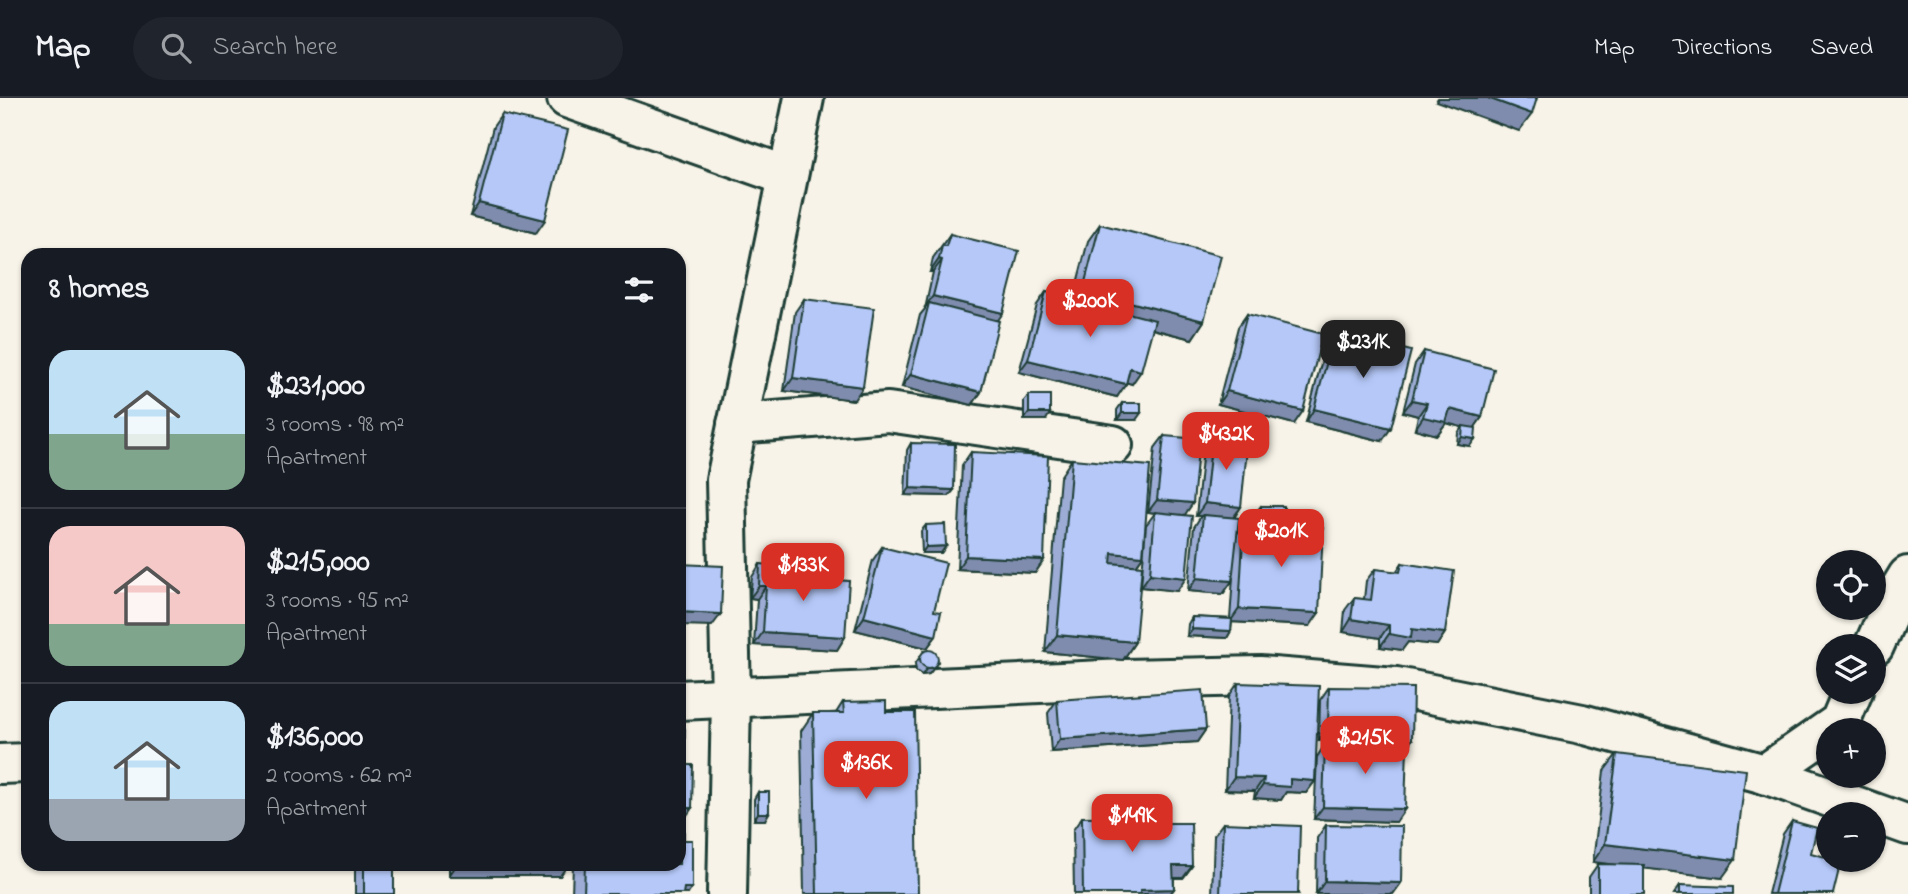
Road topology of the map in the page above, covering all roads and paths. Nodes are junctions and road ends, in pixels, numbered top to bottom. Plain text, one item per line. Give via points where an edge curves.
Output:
1 (567, 98) edge
2 (804, 98) edge
3 (787, 176) junction
4 (737, 424) junction
5 (1113, 445) dead end
6 (1908, 576) edge
7 (1879, 634) edge
8 (731, 698) junction
9 (686, 700) edge
10 (1848, 704) edge
11 (21, 763) edge
12 (0, 764) edge
13 (1765, 774) junction
14 (1908, 825) edge
15 (727, 894) edge

1 - 3 street
2 - 3 street
3 - 4 street
4 - 5 street via 888,412
4 - 8 street via 726,480
6 - 7 street
8 - 9 street
8 - 13 street via 1125,678 1260,676 1396,687 1582,724
8 - 15 street
10 - 13 street via 1840,722
11 - 12 street
13 - 14 street

